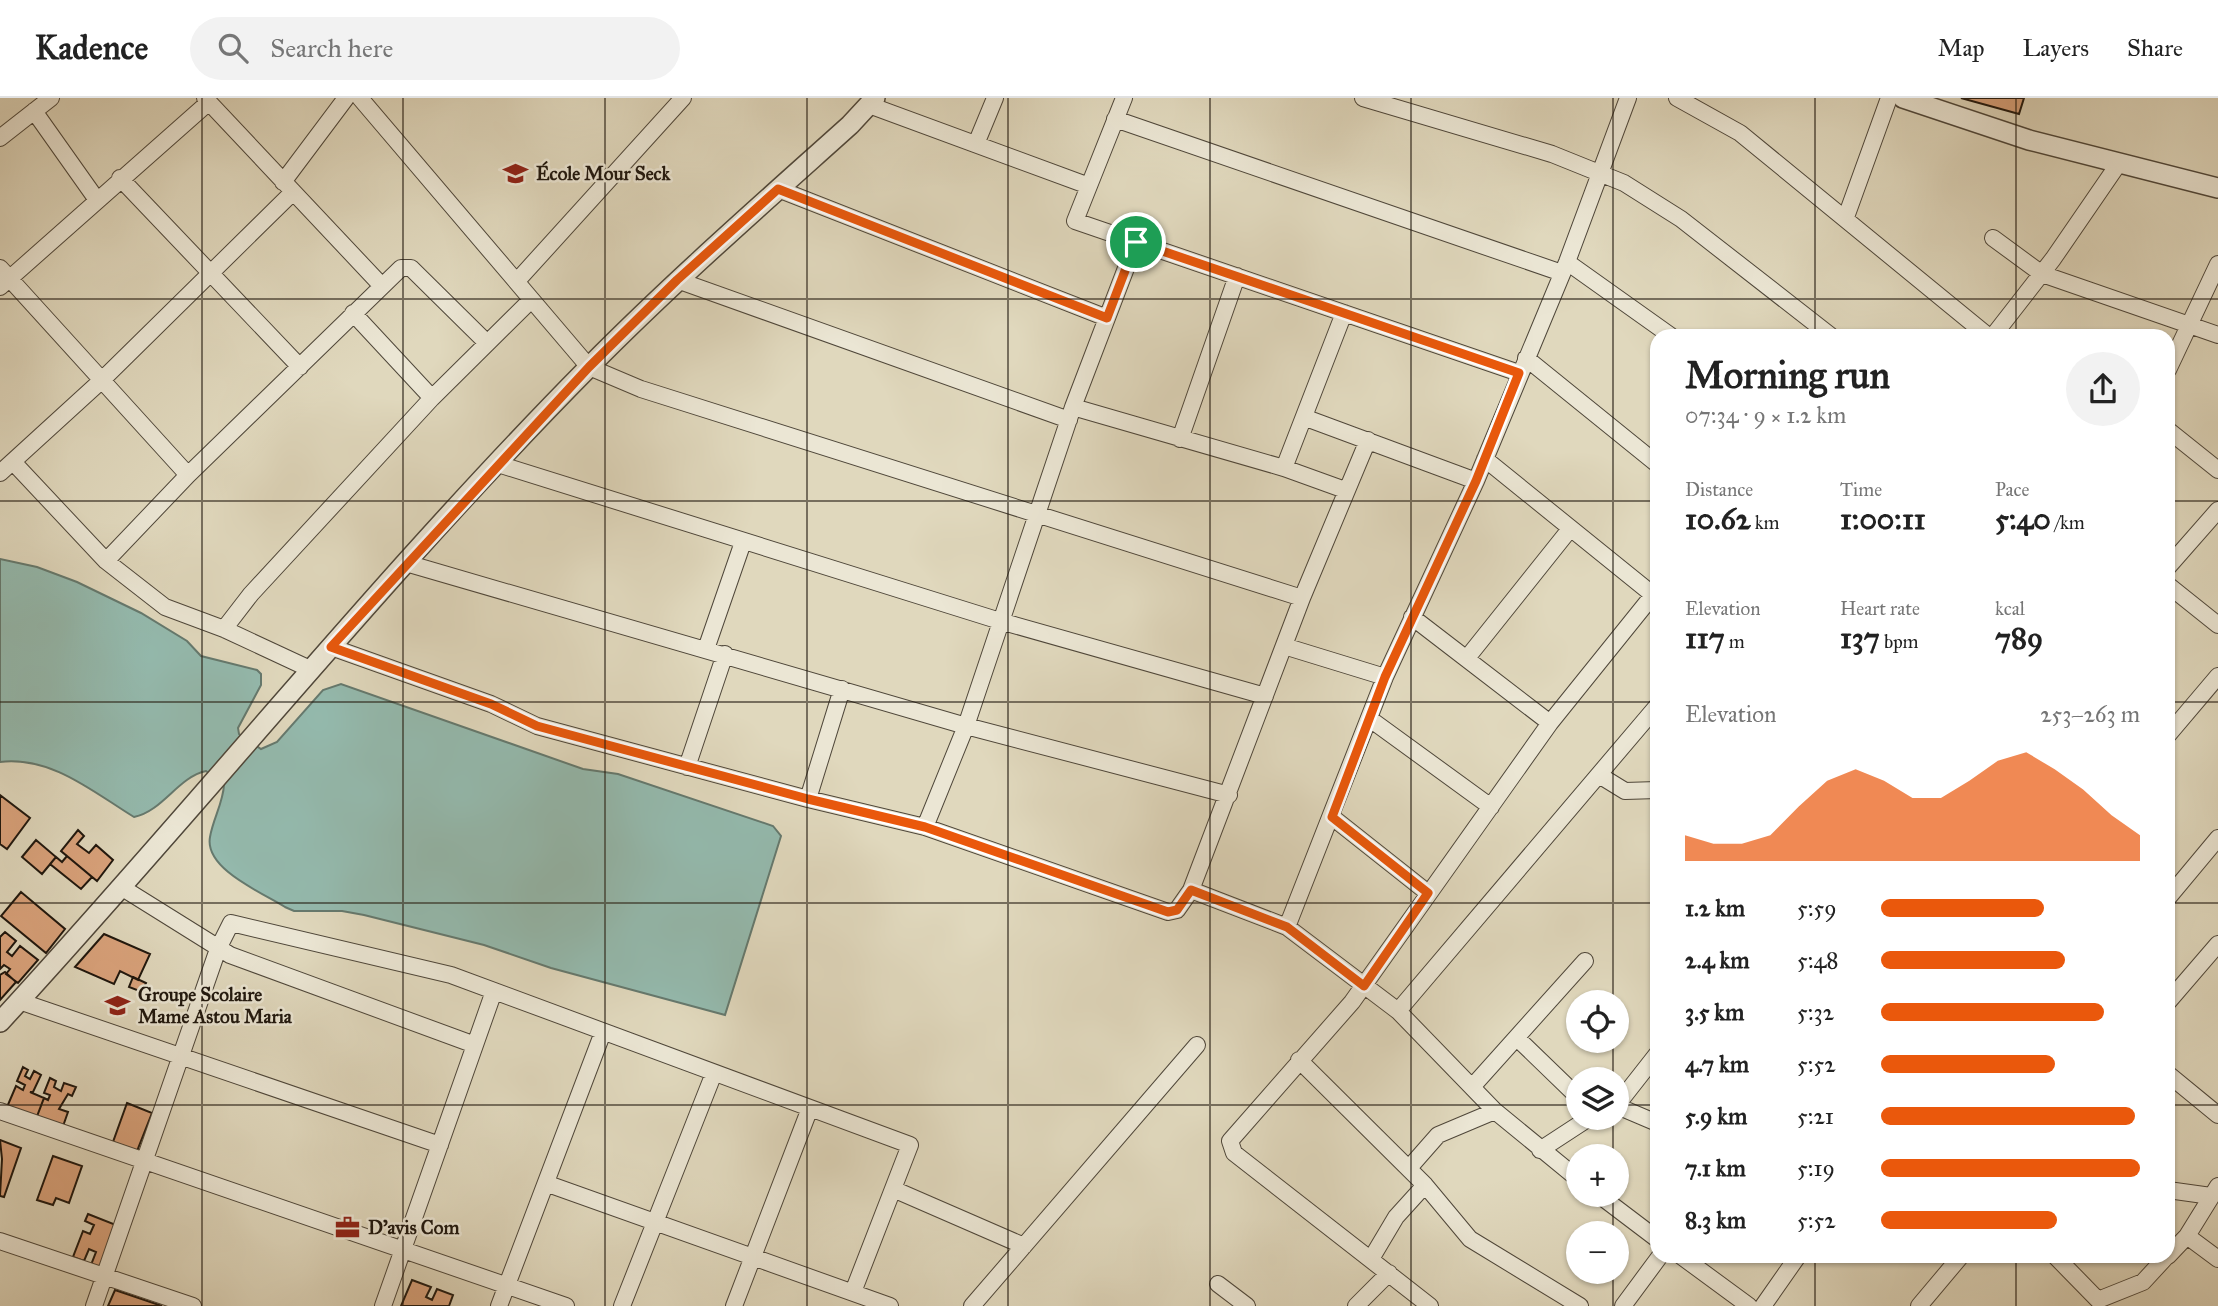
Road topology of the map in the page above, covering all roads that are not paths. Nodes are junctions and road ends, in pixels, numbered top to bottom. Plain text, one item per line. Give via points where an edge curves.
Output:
1 (51, 98) edge
2 (346, 98) edge
3 (360, 98) edge
4 (683, 98) edge
5 (995, 98) edge
6 (1124, 98) edge
7 (1363, 98) edge
8 (1629, 98) edge
9 (1677, 98) edge
10 (1889, 98) edge
11 (1903, 98) edge
12 (207, 100) edge
13 (872, 101) edge
14 (34, 111) junction
15 (1115, 119) junction
16 (0, 138) edge
17 (976, 144) junction
18 (2119, 163) junction
19 (1597, 175) junction
20 (120, 178) junction
21 (1089, 186) junction
22 (287, 188) junction
23 (2218, 188) edge
24 (778, 189) junction
25 (97, 200) junction
26 (1846, 217) junction
27 (1993, 238) dead end
28 (1136, 242) junction
29 (2218, 264) edge
30 (1564, 267) junction
31 (209, 273) junction
32 (2042, 274) junction
33 (1237, 276) junction
34 (3, 278) edge
35 (677, 280) junction
36 (516, 281) junction
37 (381, 285) junction
38 (531, 300) junction
39 (353, 313) junction
40 (1344, 313) junction
41 (1107, 318) junction
42 (2190, 326) junction
43 (1660, 329) edge
44 (1822, 329) edge
45 (1982, 329) edge
46 (1996, 329) edge
47 (2218, 335) edge
48 (486, 342) junction
49 (2175, 356) edge
50 (1526, 358) junction
51 (300, 367) junction
52 (589, 367) junction
53 (1519, 373) junction
54 (102, 380) junction
55 (432, 398) junction
56 (1071, 414) junction
57 (1306, 418) junction
58 (2175, 436) edge
59 (1180, 439) junction
60 (1368, 440) junction
61 (1650, 458) edge
62 (1485, 459) junction
63 (14, 463) junction
64 (498, 464) junction
65 (1284, 468) junction
66 (2218, 470) edge
67 (0, 473) edge
68 (188, 475) junction
69 (1476, 481) junction
70 (1345, 490) junction
71 (2218, 510) edge
72 (1036, 516) junction
73 (1570, 529) junction
74 (743, 542) junction
75 (2175, 559) edge
76 (106, 561) junction
77 (407, 563) junction
78 (2175, 591) edge
79 (1650, 592) edge
80 (1302, 598) junction
81 (1650, 602) edge
82 (1412, 617) junction
83 (1000, 621) junction
84 (2218, 625) edge
85 (224, 629) junction
86 (1284, 646) junction
87 (331, 647) junction
88 (706, 649) junction
89 (725, 654) junction
90 (1467, 658) junction
91 (312, 670) junction
92 (2218, 676) edge
93 (1385, 677) junction
94 (842, 689) junction
95 (1265, 696) junction
96 (1650, 714) edge
97 (1370, 719) junction
98 (1550, 723) junction
99 (966, 726) junction
100 (2175, 727) edge
101 (687, 767) junction
102 (1599, 775) junction
103 (1650, 790) edge
104 (1229, 794) junction
105 (808, 799) junction
106 (1491, 807) junction
107 (1332, 817) junction
108 (925, 827) junction
109 (2218, 838) edge
110 (121, 887) junction
111 (1191, 890) junction
112 (2175, 890) edge
113 (1428, 893) junction
114 (1287, 927) junction
115 (2218, 944) edge
116 (218, 949) junction
117 (1585, 961) dead end
118 (1364, 986) junction
119 (494, 991) junction
120 (2175, 991) edge
121 (19, 1001) junction
122 (1398, 1011) junction
123 (0, 1022) edge
124 (603, 1032) junction
125 (1518, 1039) junction
126 (475, 1045) junction
127 (1197, 1045) dead end
128 (181, 1055) junction
129 (1299, 1060) junction
130 (1650, 1063) edge
131 (714, 1073) junction
132 (2175, 1080) edge
133 (1566, 1085) edge
134 (1472, 1087) junction
135 (1629, 1090) edge
136 (810, 1108) junction
137 (1629, 1110) edge
138 (0, 1111) edge
139 (1495, 1111) junction
140 (2218, 1115) edge
141 (1650, 1120) edge
142 (1571, 1130) edge
143 (440, 1145) junction
144 (1540, 1150) junction
145 (144, 1161) junction
146 (1409, 1168) junction
147 (1566, 1170) edge
148 (548, 1184) junction
149 (1425, 1185) junction
150 (893, 1189) junction
151 (2175, 1190) edge
152 (2214, 1191) edge
153 (1615, 1207) edge
154 (653, 1223) junction
155 (1650, 1234) edge
156 (2187, 1236) junction
157 (0, 1241) edge
158 (1024, 1246) junction
159 (404, 1249) junction
160 (2175, 1249) edge
161 (752, 1258) junction
162 (1371, 1259) junction
163 (2218, 1259) edge
164 (1655, 1263) edge
165 (1691, 1263) edge
166 (1793, 1263) edge
167 (1955, 1263) edge
168 (2061, 1263) edge
169 (2161, 1263) edge
170 (1389, 1273) junction
171 (104, 1278) junction
172 (507, 1284) junction
173 (1218, 1284) dead end
174 (853, 1292) junction
175 (2096, 1303) edge
176 (94, 1306) edge
177 (193, 1306) edge
178 (383, 1306) edge
179 (499, 1306) edge
180 (566, 1306) edge
181 (621, 1306) edge
182 (734, 1306) edge
183 (890, 1306) edge
184 (972, 1306) edge
185 (1247, 1306) edge
186 (1356, 1306) edge
187 (1430, 1306) edge
188 (1580, 1306) edge
189 (1623, 1306) edge
190 (1749, 1306) edge
191 (1763, 1306) edge
192 (1919, 1306) edge

1 - 14 street
2 - 22 street
3 - 36 street
4 - 36 street
5 - 17 street
6 - 15 street
7 - 19 street via 1552,154
8 - 19 street
9 - 26 street via 1741,133
10 - 26 street
11 - 18 street via 2029,141
12 - 20 street
12 - 22 street
13 - 17 street
13 - 24 street
14 - 16 street
14 - 25 street
15 - 21 street
15 - 30 street
17 - 21 street
18 - 23 street
18 - 32 street
19 - 30 street
19 - 44 street via 1624,183 1681,219
20 - 25 street
20 - 31 street
21 - 28 street via 1075,221
22 - 31 street
22 - 37 street
24 - 35 street
24 - 41 street
25 - 34 street
26 - 45 street
27 - 32 street
28 - 33 street
28 - 41 street
29 - 42 street
30 - 43 street
30 - 50 street
31 - 51 street
31 - 54 street
32 - 42 street
32 - 46 street
33 - 40 street
33 - 59 street
34 - 54 street
35 - 52 street
35 - 56 street
36 - 38 street
37 - 39 street
37 - 48 street via 401,268 411,268
38 - 48 street
38 - 52 street
39 - 51 street
39 - 55 street
40 - 53 street
40 - 57 street
41 - 56 street
42 - 47 street
42 - 49 street
48 - 55 street
50 - 53 street
50 - 61 street
51 - 68 street
52 - 64 street
52 - 72 street via 641,389
53 - 62 street
54 - 63 street
54 - 68 street
55 - 85 street
56 - 59 street
56 - 72 street
57 - 60 street
57 - 65 street
58 - 66 street
59 - 65 street
60 - 69 street
60 - 70 street
62 - 69 street
62 - 73 street
63 - 67 street
63 - 76 street
64 - 74 street
64 - 77 street
65 - 70 street
68 - 76 street
69 - 82 street
70 - 80 street
71 - 75 street
72 - 80 street
72 - 83 street
73 - 79 street
73 - 90 street
74 - 83 street
74 - 88 street
76 - 85 street via 165,607
77 - 87 street
77 - 88 street
78 - 84 street
80 - 86 street
81 - 98 street
82 - 90 street
82 - 93 street
83 - 95 street
83 - 99 street
85 - 91 street
86 - 93 street
86 - 95 street
87 - 91 street
87 - 101 street via 491,704 537,726
88 - 89 street
89 - 94 street
89 - 101 street
90 - 98 street
91 - 110 street
92 - 100 street
93 - 97 street
94 - 99 street
94 - 105 street
95 - 104 street
96 - 102 street
97 - 106 street
97 - 107 street
98 - 106 street
99 - 104 street
99 - 108 street
101 - 105 street
102 - 103 street via 1625,790
102 - 122 street
104 - 111 street
105 - 108 street
106 - 113 street
107 - 113 street
107 - 114 street
108 - 111 street via 1168,912 1177,910
109 - 112 street
110 - 116 street
110 - 121 street
111 - 114 street
113 - 118 street
114 - 118 street
115 - 120 street
116 - 119 street via 229,924 234,923 428,969
116 - 126 street
116 - 128 street
117 - 125 street
118 - 122 street
118 - 129 street
119 - 124 street
119 - 126 street
121 - 123 street
121 - 128 street
122 - 134 street
124 - 131 street
124 - 148 street
125 - 133 street
125 - 134 street
126 - 143 street
127 - 158 street
128 - 143 street
128 - 145 street
129 - 146 street
129 - 162 street via 1233,1136 1230,1146
130 - 135 street
131 - 136 street
131 - 154 street
132 - 140 street
134 - 139 street
136 - 150 street via 910,1145
136 - 161 street
137 - 141 street
138 - 145 street
139 - 144 street
139 - 146 street via 1438,1135
142 - 144 street
143 - 159 street
144 - 147 street
145 - 159 street
145 - 171 street
146 - 149 street
148 - 154 street
148 - 172 street
149 - 162 street via 1396,1217
149 - 188 street via 1470,1239
150 - 158 street
150 - 174 street
151 - 152 street
152 - 156 street
153 - 155 street
154 - 161 street
154 - 181 street
156 - 160 street
156 - 163 street
157 - 171 street
158 - 184 street
159 - 172 street
159 - 178 street
161 - 174 street
161 - 182 street
162 - 170 street
164 - 189 street
165 - 190 street
166 - 191 street
167 - 192 street
168 - 175 street
169 - 175 street via 2143,1282
170 - 186 street
170 - 187 street
171 - 176 street
171 - 177 street
172 - 179 street
172 - 180 street
173 - 185 street
174 - 183 street

